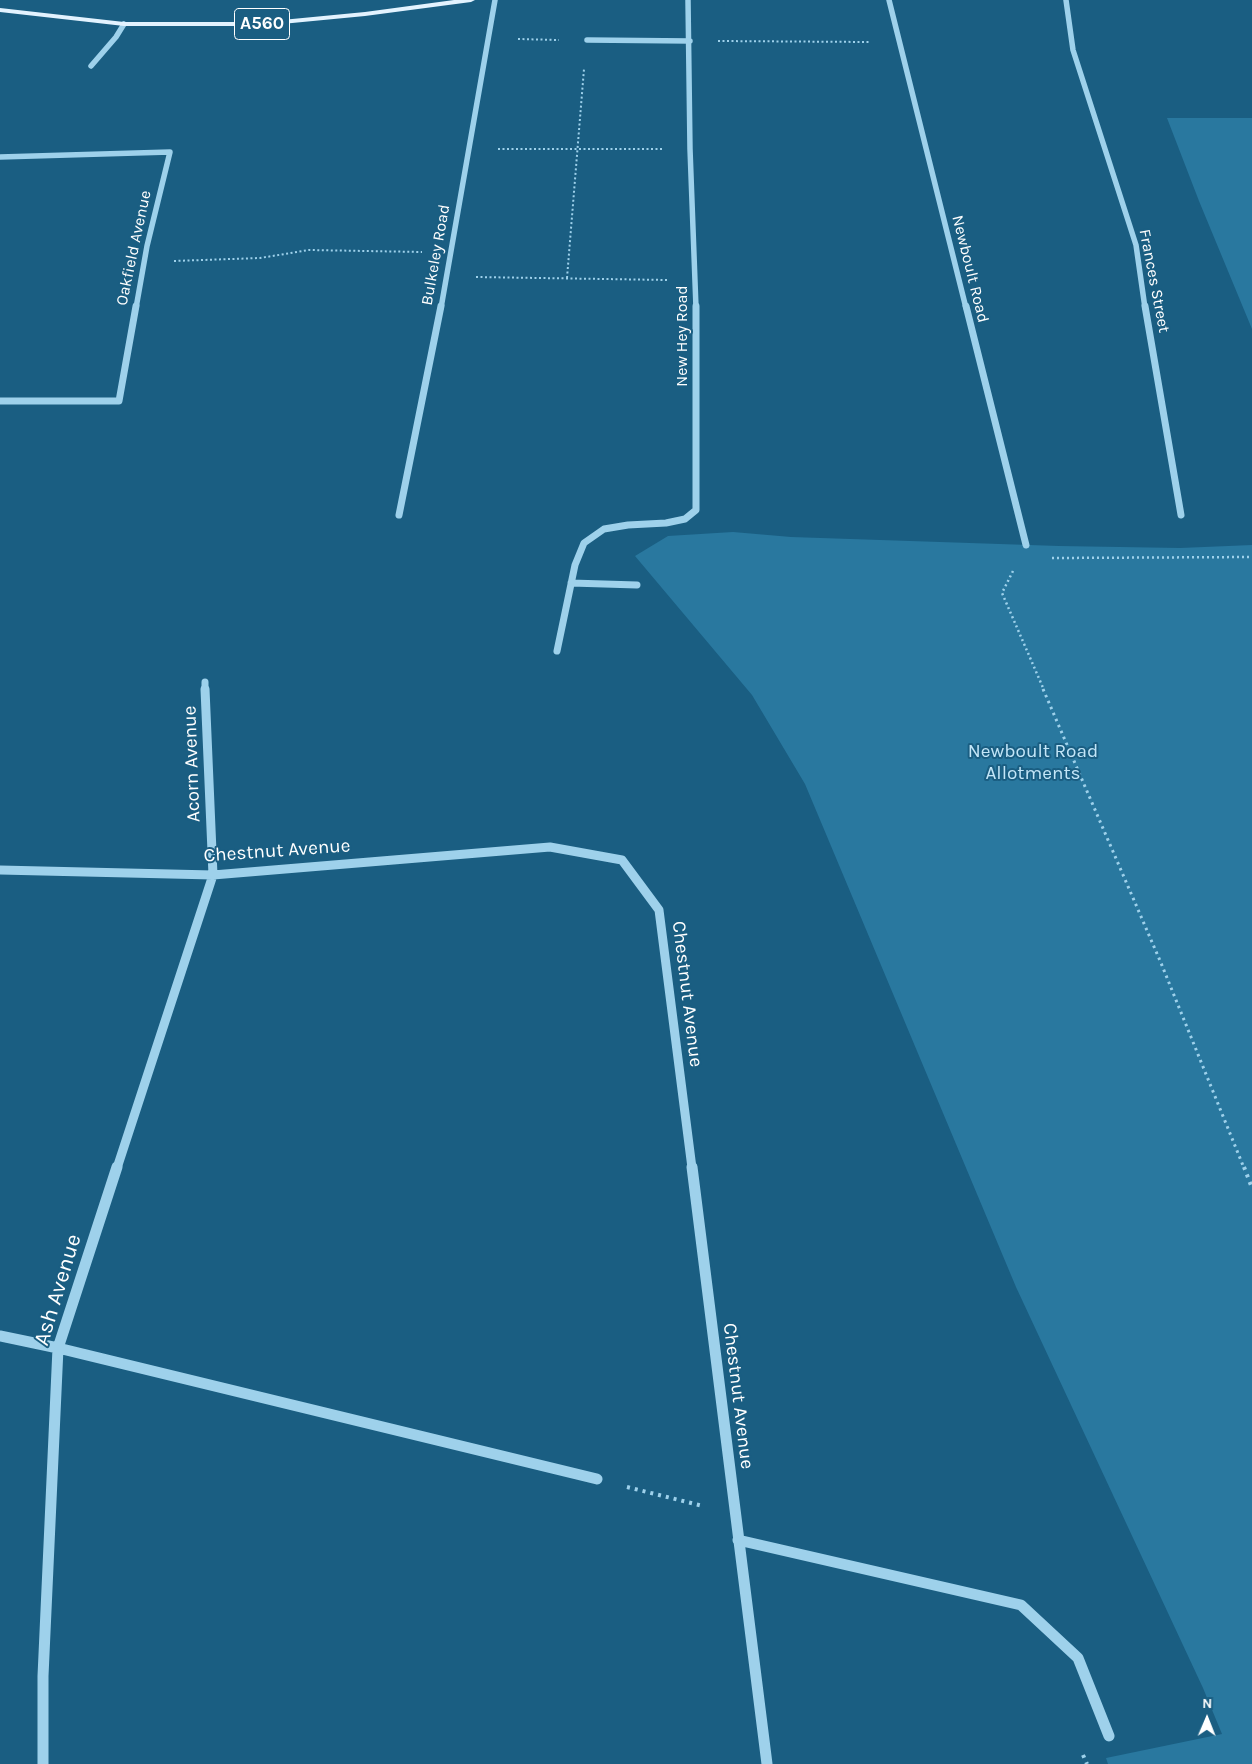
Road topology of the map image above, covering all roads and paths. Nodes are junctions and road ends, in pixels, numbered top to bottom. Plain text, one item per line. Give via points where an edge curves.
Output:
1 (471, 0) edge
2 (495, 0) edge
3 (688, 0) edge
4 (889, 0) edge
5 (1066, 0) edge
6 (453, 1) edge
7 (0, 10) edge
8 (124, 24) junction
9 (487, 39) junction
10 (587, 40) junction
11 (690, 41) junction
12 (899, 42) junction
13 (91, 66) dead end
14 (469, 149) junction
15 (578, 149) junction
16 (690, 149) junction
17 (0, 157) edge
18 (451, 253) junction
19 (144, 262) junction
20 (447, 276) junction
21 (567, 278) junction
22 (696, 280) junction
23 (0, 401) edge
24 (399, 515) dead end
25 (1181, 515) dead end
26 (1026, 545) joint
27 (1252, 557) edge
28 (1019, 558) junction
29 (571, 583) junction
30 (637, 585) dead end
31 (557, 651) dead end
32 (205, 682) dead end
33 (0, 870) edge
34 (213, 875) junction
35 (1252, 1188) edge
36 (0, 1336) edge
37 (58, 1348) junction
38 (597, 1479) joint
39 (735, 1514) junction
40 (738, 1540) junction
41 (1109, 1736) dead end
42 (43, 1764) edge
43 (767, 1764) edge

1 - 6 main road, A560
2 - 9 street, Bulkeley Road
3 - 11 street, New Hey Road
4 - 12 street, Newboult Road
5 - 25 street, Frances Street via 1073,50 1136,245
6 - 8 main road, A560 via 271,23
7 - 8 main road, A560
8 - 13 street
9 - 10 path
9 - 14 street, Bulkeley Road
10 - 11 street
10 - 15 path
11 - 12 path
11 - 16 street, New Hey Road
12 - 26 street, Newboult Road
14 - 15 path
14 - 18 street, Bulkeley Road
15 - 16 path
15 - 21 path
16 - 22 street, New Hey Road
17 - 19 street, Oakfield Avenue via 170,152
18 - 19 path via 310,250 260,258
18 - 20 street, Bulkeley Road
19 - 23 street, Oakfield Avenue via 119,401
20 - 21 path
20 - 24 street, Bulkeley Road
21 - 22 path
22 - 29 street, New Hey Road via 696,510 685,520 604,529 584,543
26 - 28 path
27 - 28 path
28 - 35 path via 1002,593 1161,963
29 - 30 street
29 - 31 street, New Hey Road
32 - 34 street, Acorn Avenue
33 - 34 street, Chestnut Avenue
34 - 37 street, Ash Avenue
34 - 39 street, Chestnut Avenue via 550,847 622,860 659,910
36 - 37 street
37 - 38 street
37 - 42 street, Ash Avenue
38 - 39 path
39 - 40 street, Chestnut Avenue
40 - 41 street via 1021,1605 1078,1658
40 - 43 street, Chestnut Avenue

